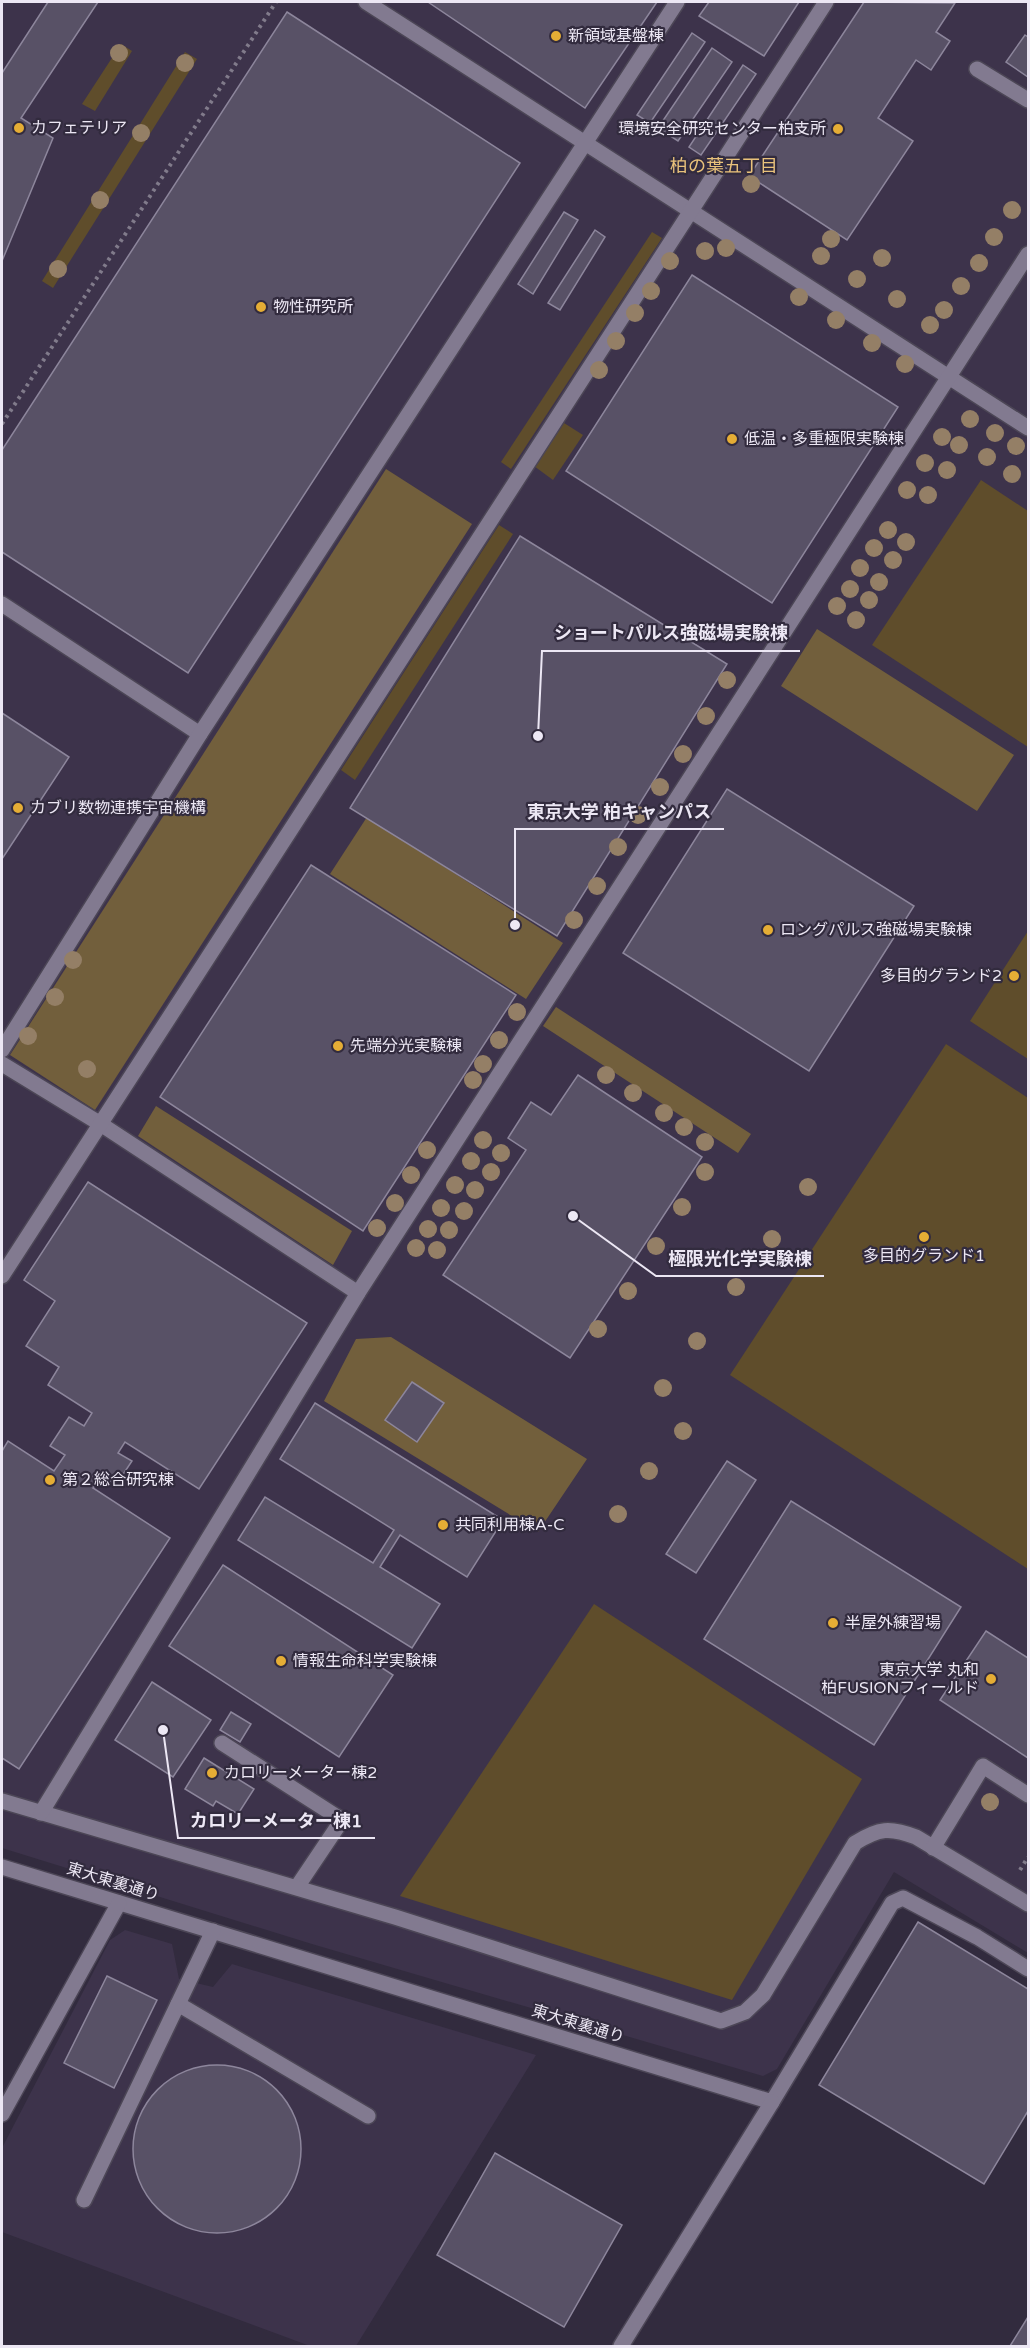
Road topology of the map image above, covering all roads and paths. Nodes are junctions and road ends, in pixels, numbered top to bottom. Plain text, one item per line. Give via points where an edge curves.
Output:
1 (276, 2) edge
2 (366, 2) edge
3 (677, 2) edge
4 (825, 2) edge
5 (977, 69) dead end
6 (1029, 100) edge
7 (585, 143) junction
8 (691, 210) junction
9 (1029, 254) edge
10 (950, 377) junction
11 (2, 424) edge
12 (1029, 428) edge
13 (2, 604) edge
14 (201, 734) junction
15 (2, 1050) edge
16 (2, 1064) edge
17 (99, 1123) junction
18 (2, 1276) edge
19 (358, 1293) junction
20 (222, 1743) dead end
21 (1029, 1795) edge
22 (2, 1801) edge
23 (41, 1813) junction
24 (933, 1848) junction
25 (2, 1868) edge
26 (297, 1887) junction
27 (119, 1903) junction
28 (1029, 1904) edge
29 (213, 1931) junction
30 (1029, 1969) edge
31 (178, 2004) junction
32 (772, 2102) junction
33 (2, 2114) edge
34 (368, 2116) dead end
35 (84, 2200) dead end
36 (621, 2346) edge

1 - 11 path
2 - 7 street
3 - 7 street
4 - 8 street
5 - 6 street
7 - 8 street
7 - 14 street
8 - 10 street
8 - 17 street
9 - 10 street
10 - 12 street
10 - 19 street
13 - 14 street
14 - 15 street
16 - 17 street
17 - 18 street
17 - 19 street
19 - 23 street
20 - 26 street via 342,1820
21 - 24 street via 983,1766
22 - 23 street
23 - 26 street
24 - 26 street via 909,1834 887,1829 855,1843 763,1995 745,2012 721,2021
24 - 28 street
25 - 27 street, 東大東裏通り
27 - 29 street, 東大東裏通り
27 - 33 street
29 - 31 street
29 - 32 street, 東大東裏通り
30 - 32 street via 903,1898 892,1903
31 - 34 street
31 - 35 street
32 - 36 street

